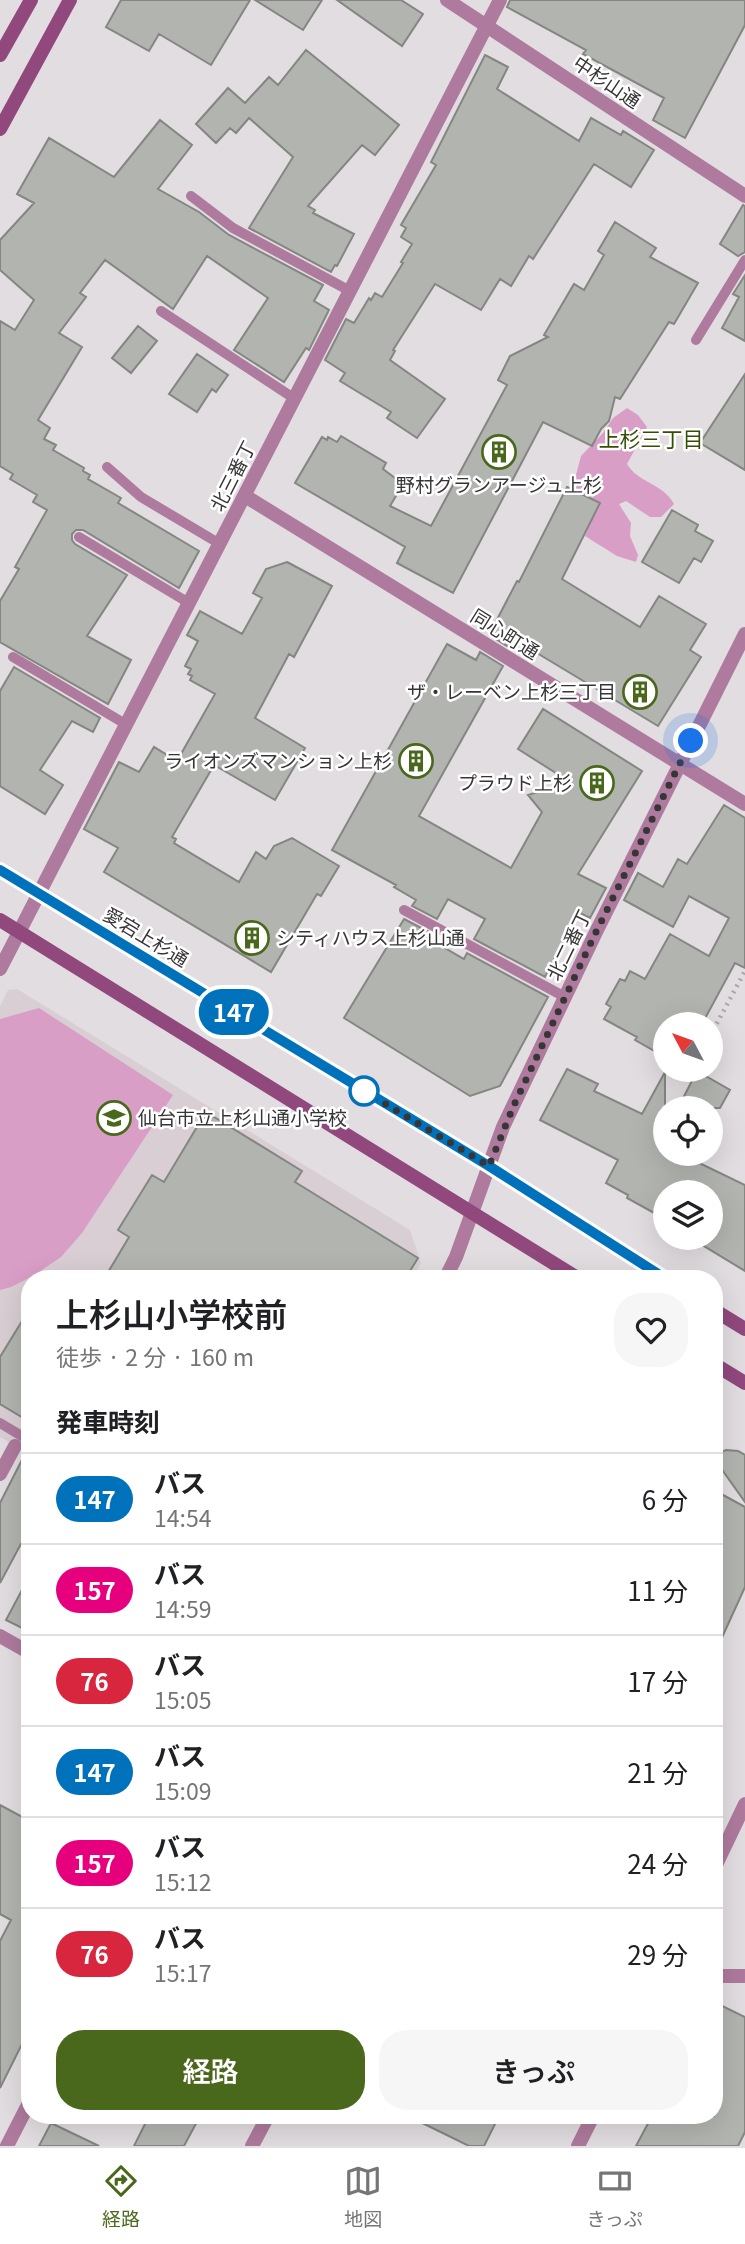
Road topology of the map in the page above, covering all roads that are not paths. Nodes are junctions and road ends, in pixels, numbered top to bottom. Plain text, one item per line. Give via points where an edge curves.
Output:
1 (30, 0) edge
2 (71, 0) edge
3 (447, 0) edge
4 (500, 0) edge
5 (487, 25) junction
6 (0, 55) edge
7 (0, 129) edge
8 (191, 196) dead end
9 (745, 196) edge
10 (745, 260) edge
11 (349, 291) junction
12 (161, 311) dead end
13 (696, 340) dead end
14 (295, 399) junction
15 (107, 467) dead end
16 (245, 496) junction
17 (79, 537) dead end
18 (220, 544) junction
19 (189, 603) junction
20 (745, 634) edge
21 (13, 657) dead end
22 (127, 724) junction
23 (681, 763) junction
24 (745, 804) edge
25 (0, 870) edge
26 (39, 895) junction
27 (404, 910) dead end
28 (0, 920) edge
29 (19, 932) junction
30 (0, 969) edge
31 (565, 997) junction
32 (489, 1166) junction
33 (472, 1212) junction
34 (449, 1270) edge
35 (565, 1270) edge
36 (652, 1270) edge
37 (723, 1316) edge
38 (745, 1329) edge
39 (723, 1370) edge
40 (745, 1383) edge
41 (0, 1423) edge
42 (21, 1440) edge
43 (21, 1442) edge
44 (0, 1474) edge
45 (0, 1636) edge
46 (21, 1648) edge
47 (745, 1804) edge
48 (723, 1850) edge
49 (723, 1976) edge
50 (745, 1976) edge
51 (21, 2119) edge
52 (264, 2124) edge
53 (589, 2124) edge
54 (7, 2146) edge
55 (252, 2146) edge
56 (578, 2146) edge

1 - 6 street
2 - 7 street
3 - 5 street, 中杉山通
4 - 5 street, 北三番丁
5 - 9 street, 中杉山通
5 - 11 street, 北三番丁
8 - 11 lane via 233,228
10 - 13 lane
11 - 14 street, 北三番丁
12 - 14 lane
14 - 16 street, 北三番丁
15 - 18 lane via 141,497
16 - 18 street, 北三番丁
16 - 23 street, 同心町通
17 - 19 lane
18 - 19 street, 北三番丁
19 - 22 street, 北三番丁
20 - 23 street, 北二番丁
21 - 22 lane
22 - 26 street, 北三番丁
23 - 24 street, 同心町通
23 - 31 street, 北二番丁
25 - 26 street, 愛宕上杉通
26 - 29 street, 北三番丁
26 - 32 street, 愛宕上杉通
27 - 31 lane
28 - 29 street
29 - 30 street, 北三番丁
29 - 33 street
31 - 32 street, 北二番丁
32 - 33 street, 北二番丁
32 - 36 street, 愛宕上杉通
33 - 34 street, 北二番丁
33 - 35 street
37 - 38 street
39 - 40 street
41 - 42 lane
43 - 44 street
45 - 46 street
47 - 48 street
49 - 50 street
51 - 54 street
52 - 55 street
53 - 56 street

